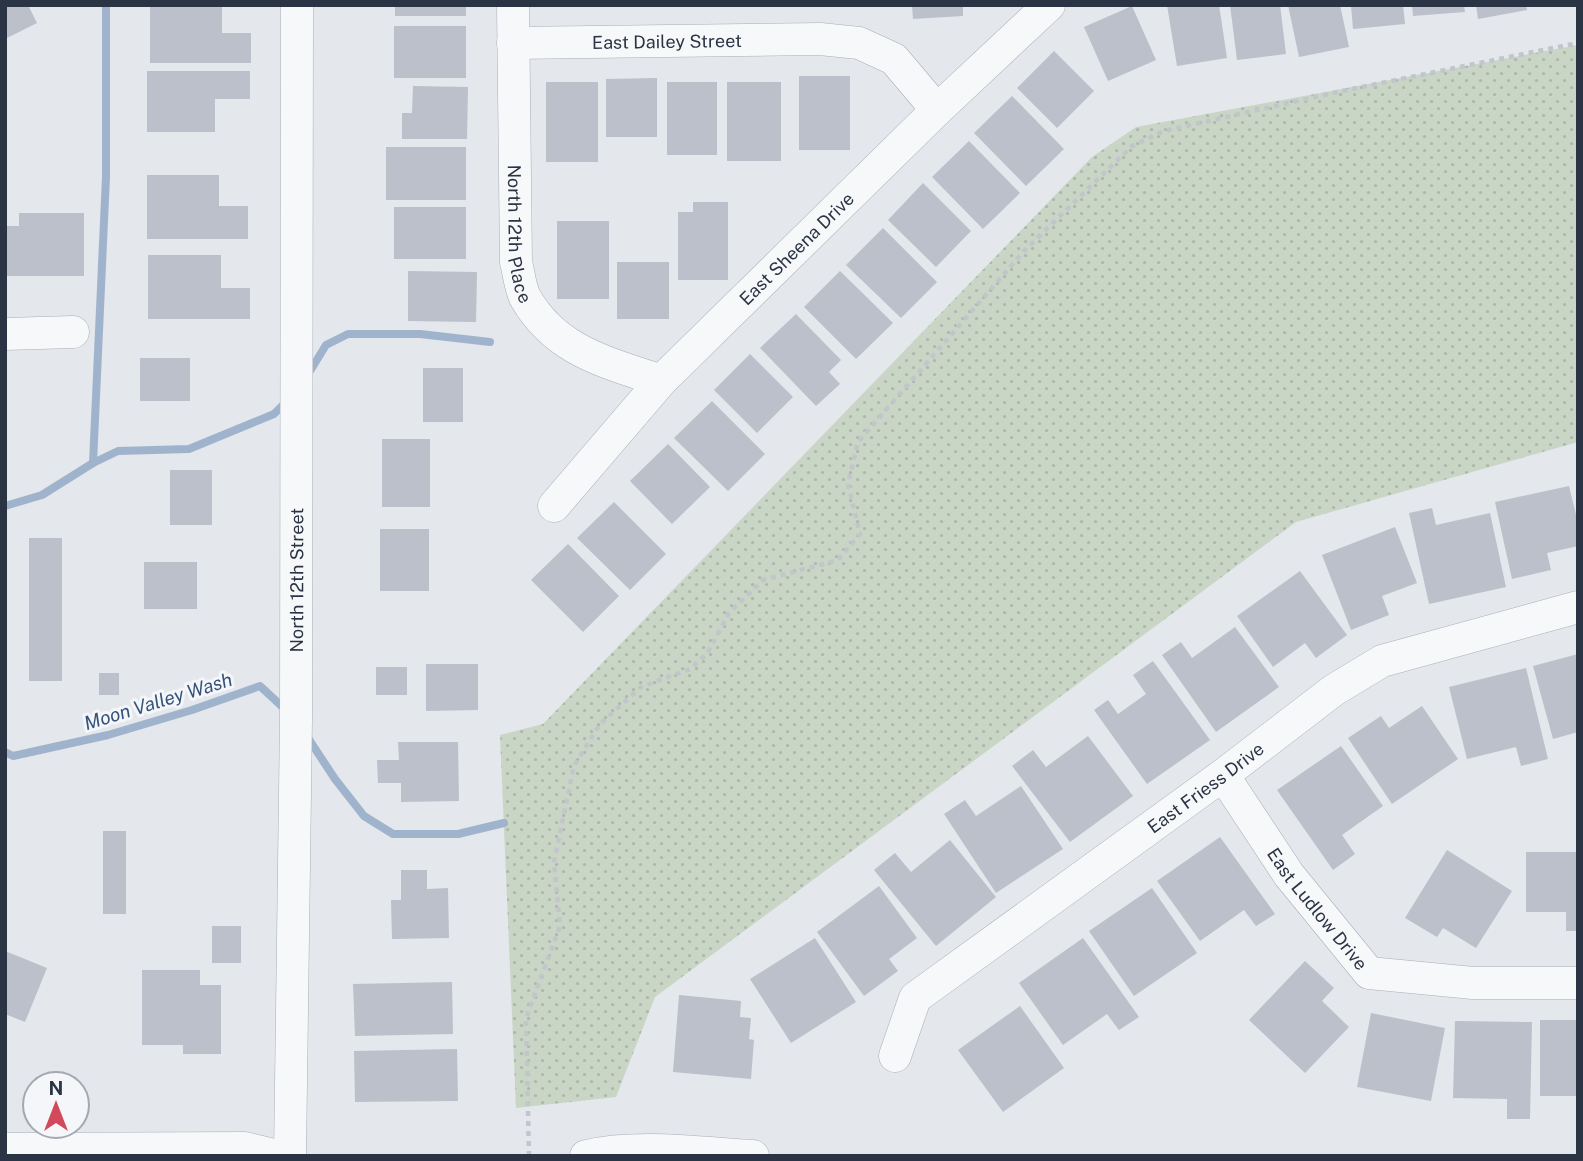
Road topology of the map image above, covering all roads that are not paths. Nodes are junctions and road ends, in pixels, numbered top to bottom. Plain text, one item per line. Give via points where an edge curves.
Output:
1 (298, 5) edge
2 (513, 5) edge
3 (1049, 5) edge
4 (513, 43) junction
5 (937, 110) junction
6 (73, 332) dead end
7 (5, 334) edge
8 (661, 381) junction
9 (554, 506) dead end
10 (1578, 607) edge
11 (1223, 775) junction
12 (1578, 983) edge
13 (895, 1056) dead end
14 (5, 1149) edge
15 (278, 1156) edge
16 (290, 1156) edge
17 (586, 1156) edge
18 (753, 1156) edge

1 - 16 street, North 12th Street
2 - 4 street, North 12th Place
3 - 5 street, East Sheena Drive
4 - 5 street, East Dailey Street via 820,38 859,43 894,60
4 - 8 street, North 12th Place via 516,262 524,297 546,326 576,351
5 - 8 street, East Sheena Drive
6 - 7 street
8 - 9 street, East Sheena Drive
10 - 11 street, East Friess Drive via 1382,661 1334,690
11 - 12 street, East Ludlow Drive via 1289,875 1369,973 1473,983
11 - 13 street, East Friess Drive via 915,998
14 - 15 street via 245,1148
17 - 18 street via 637,1150

